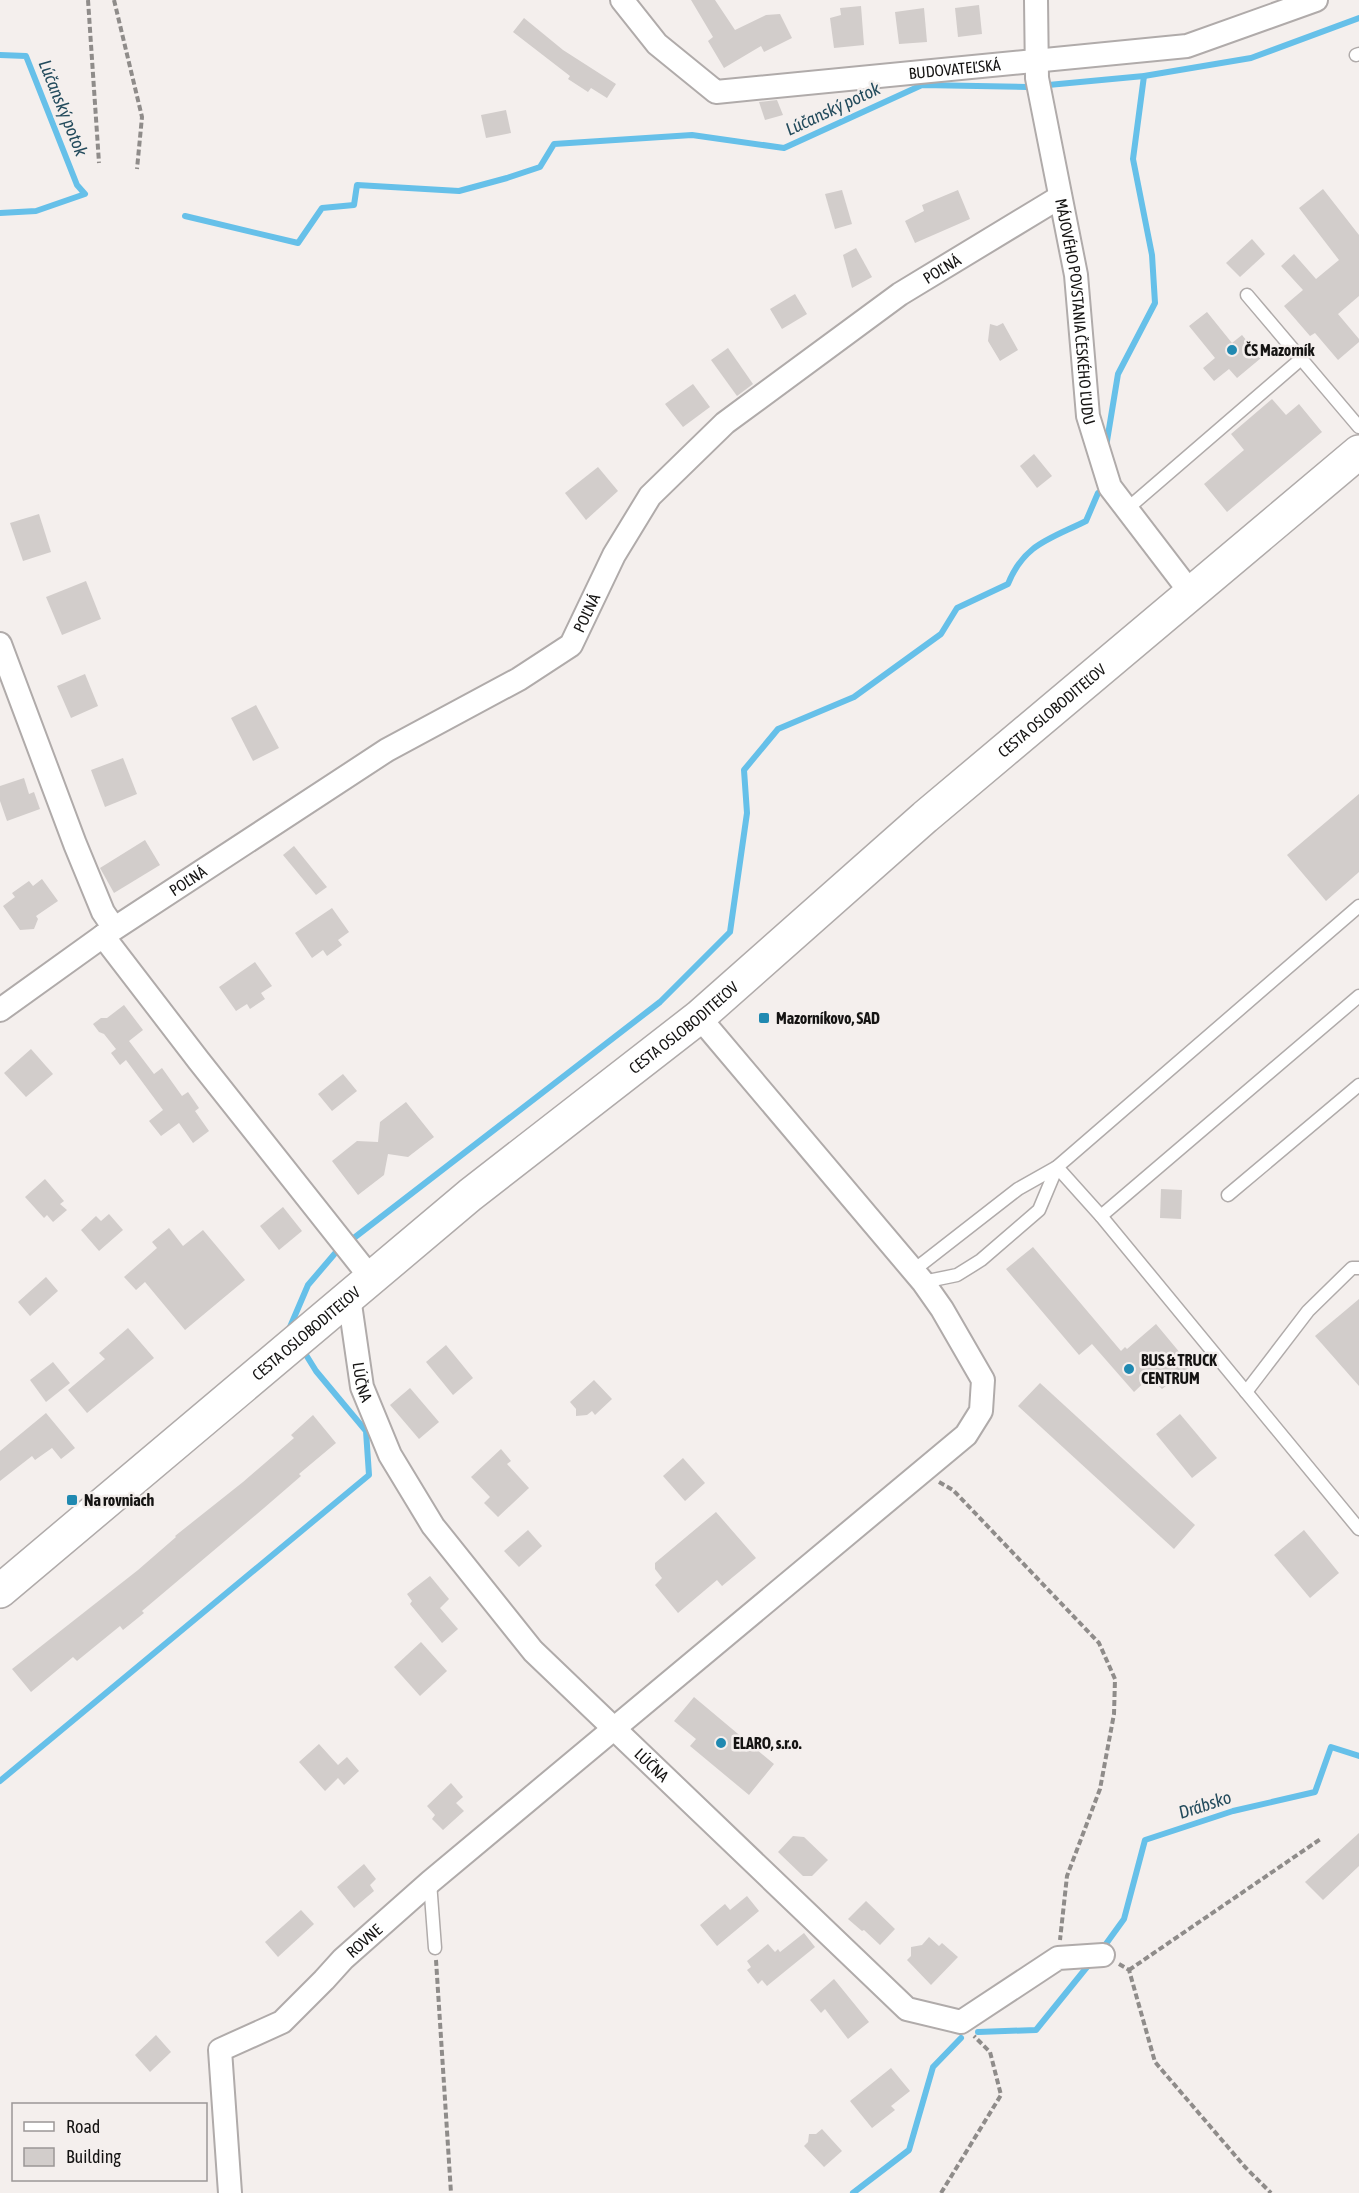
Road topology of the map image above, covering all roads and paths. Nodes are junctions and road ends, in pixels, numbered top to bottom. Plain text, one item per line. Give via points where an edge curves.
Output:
1 (88, 0) edge
2 (114, 0) edge
3 (622, 0) edge
4 (1036, 0) edge
5 (1316, 0) edge
6 (1037, 70) junction
7 (99, 163) dead end
8 (138, 169) dead end
9 (1060, 196) junction
10 (1247, 295) dead end
11 (1301, 359) junction
12 (1359, 427) edge
13 (1359, 452) edge
14 (1127, 509) junction
15 (1191, 593) junction
16 (0, 644) edge
17 (1359, 906) edge
18 (108, 932) junction
19 (1359, 996) edge
20 (0, 1010) edge
21 (699, 1017) junction
22 (1359, 1085) edge
23 (1057, 1167) junction
24 (1228, 1195) dead end
25 (1101, 1216) junction
26 (1359, 1268) edge
27 (919, 1276) junction
28 (360, 1288) junction
29 (1246, 1392) junction
30 (920, 1472) junction
31 (1359, 1529) edge
32 (0, 1591) edge
33 (615, 1728) junction
34 (1322, 1838) dead end
35 (430, 1882) junction
36 (435, 1948) joint
37 (1103, 1955) joint
38 (1058, 1958) junction
39 (1130, 1970) junction
40 (961, 2022) junction
41 (230, 2193) edge
42 (451, 2193) edge
43 (941, 2193) edge
44 (1271, 2193) edge

1 - 7 path
2 - 8 path via 142,117
3 - 6 street, BUDOVATEĽSKÁ via 657,44 716,92
4 - 6 street, MÁJOVÉHO POVSTANIA ČESKÉHO ĽUDU
5 - 6 street, BUDOVATEĽSKÁ via 1187,45
6 - 9 street, MÁJOVÉHO POVSTANIA ČESKÉHO ĽUDU
9 - 14 street, MÁJOVÉHO POVSTANIA ČESKÉHO ĽUDU via 1076,275 1088,416 1110,487
9 - 18 street, POĽNÁ via 900,294 725,423 650,496 614,555 571,645 519,679 387,750
10 - 11 lane
11 - 12 lane
11 - 14 lane
13 - 15 main road, CESTA OSLOBODITEĽOV
14 - 15 street, MÁJOVÉHO POVSTANIA ČESKÉHO ĽUDU
15 - 21 main road, CESTA OSLOBODITEĽOV via 925,817
16 - 18 street
17 - 23 lane
18 - 20 street, POĽNÁ
18 - 28 street
19 - 25 lane
21 - 27 street, ROVNE
21 - 28 main road, CESTA OSLOBODITEĽOV via 470,1195
22 - 24 lane
23 - 25 lane
23 - 27 lane via 1018,1189
23 - 27 lane via 1039,1210 981,1260 957,1275
25 - 29 lane
26 - 29 lane via 1352,1268 1308,1311
27 - 30 street, ROVNE via 983,1380 981,1411 966,1435
28 - 32 main road, CESTA OSLOBODITEĽOV
28 - 33 street, LÚČNA via 362,1387 390,1455 434,1526 533,1651
29 - 31 lane
30 - 33 street, ROVNE
30 - 38 path via 952,1490 1099,1643 1115,1679 1114,1714 1100,1790 1067,1876
33 - 35 street, ROVNE
33 - 40 street, LÚČNA via 907,2009
34 - 39 path
35 - 36 lane
35 - 41 street, ROVNE via 343,1959 282,2022 220,2050
36 - 42 path
37 - 38 street
37 - 39 path
38 - 40 street
39 - 44 path via 1155,2062
40 - 43 path via 990,2052 1001,2095

